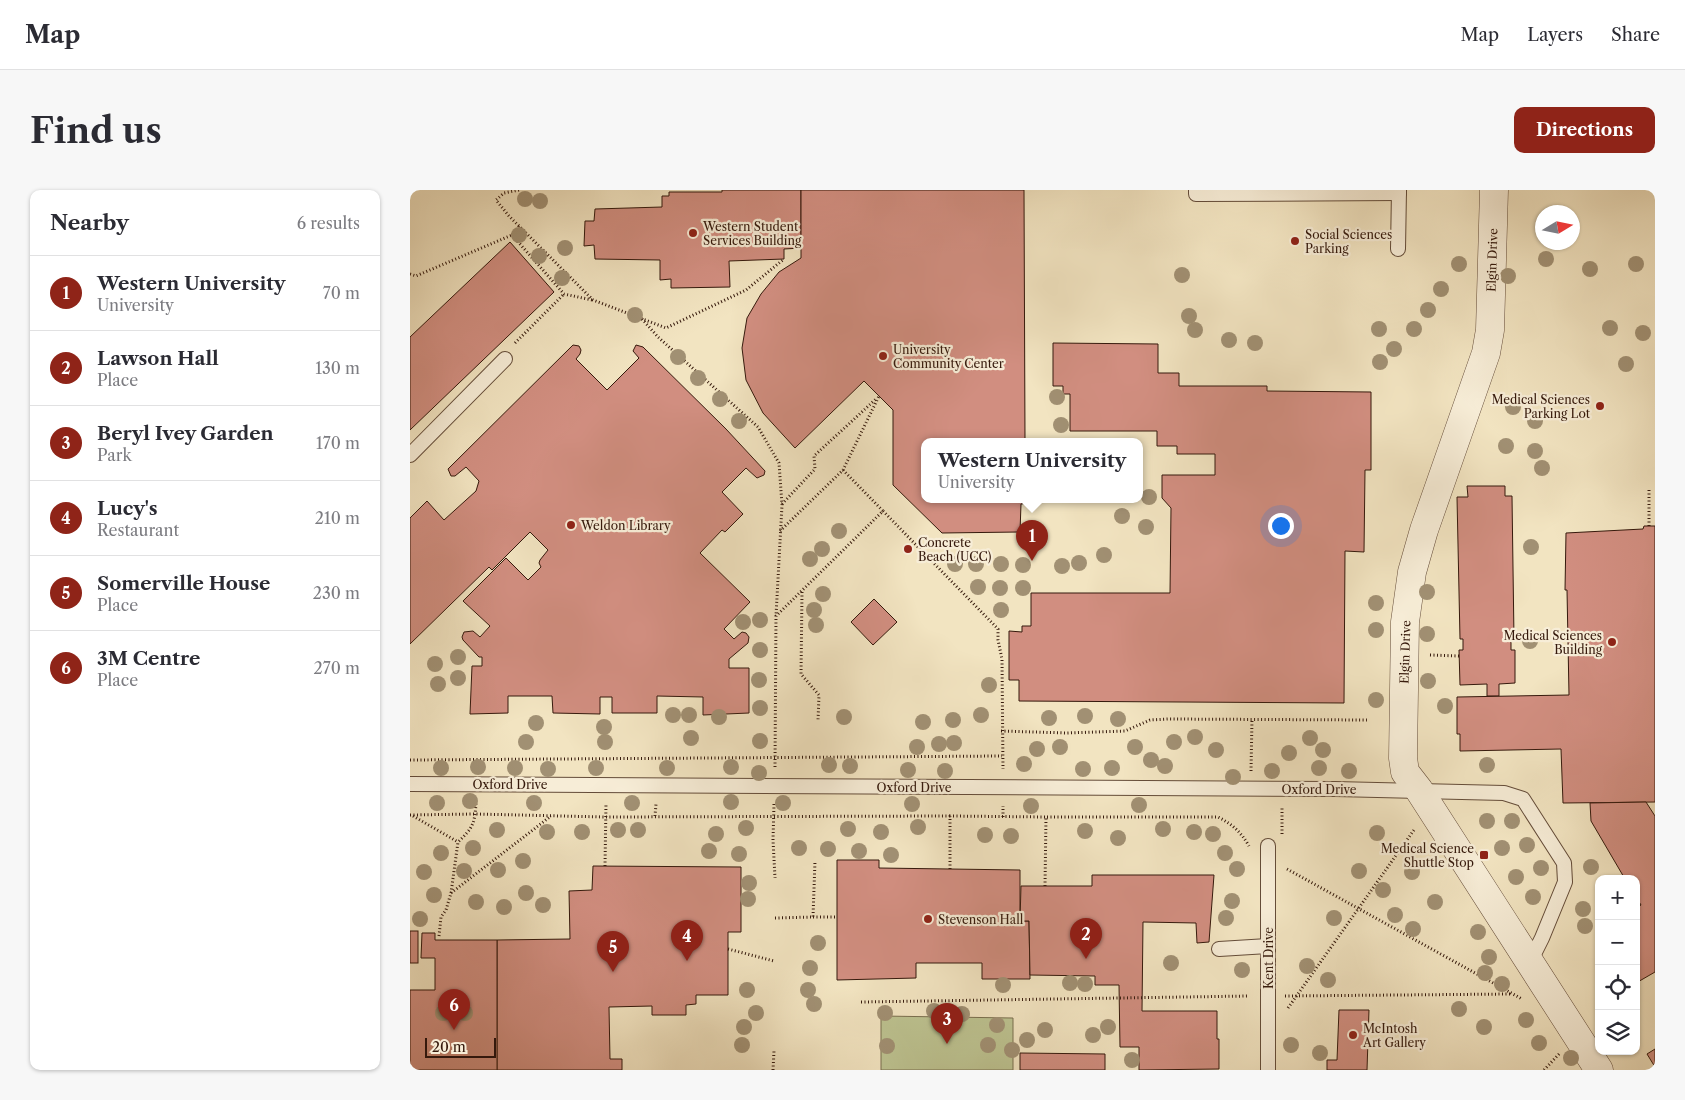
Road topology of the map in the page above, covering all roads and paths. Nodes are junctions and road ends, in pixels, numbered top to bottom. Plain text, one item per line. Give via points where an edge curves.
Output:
1 (519, 190) edge
2 (1196, 190) edge
3 (1494, 190) edge
4 (1399, 192) edge
5 (520, 226) junction
6 (512, 235) junction
7 (1398, 249) dead end
8 (784, 259) dead end
9 (410, 274) edge
10 (593, 300) junction
11 (641, 319) junction
12 (505, 359) dead end
13 (410, 455) edge
14 (843, 470) junction
15 (1649, 488) dead end
16 (782, 505) junction
17 (883, 511) junction
18 (1649, 526) dead end
19 (780, 532) junction
20 (802, 591) junction
21 (776, 616) junction
22 (1252, 719) junction
23 (818, 720) dead end
24 (1367, 720) dead end
25 (1001, 731) junction
26 (1002, 756) junction
27 (775, 758) junction
28 (410, 760) edge
29 (1251, 772) dead end
30 (1003, 776) dead end
31 (410, 784) edge
32 (475, 784) junction
33 (606, 785) junction
34 (774, 786) junction
35 (1419, 790) junction
36 (476, 814) junction
37 (411, 815) edge
38 (551, 816) junction
39 (950, 816) junction
40 (605, 817) junction
41 (774, 817) junction
42 (1046, 817) junction
43 (1416, 826) dead end
44 (1250, 835) dead end
45 (1244, 838) junction
46 (458, 842) junction
47 (1268, 846) dead end
48 (1253, 853) dead end
49 (815, 861) dead end
50 (604, 866) dead end
51 (1281, 867) dead end
52 (950, 869) dead end
53 (775, 878) dead end
54 (1045, 886) dead end
55 (451, 893) junction
56 (1357, 909) junction
57 (813, 917) junction
58 (837, 917) dead end
59 (775, 918) dead end
60 (439, 936) dead end
61 (1268, 946) junction
62 (728, 949) dead end
63 (1219, 949) dead end
64 (774, 962) dead end
65 (1530, 962) junction
66 (1252, 988) dead end
67 (1512, 994) junction
68 (1268, 996) junction
69 (1297, 996) junction
70 (861, 1002) dead end
71 (1529, 1003) dead end
72 (1288, 1008) dead end
73 (774, 1051) dead end
74 (1560, 1052) dead end
75 (773, 1070) edge
76 (1268, 1070) edge
77 (1544, 1070) edge
78 (1599, 1070) edge

1 - 5 path via 496,200
2 - 4 lane via 1196,194
3 - 35 street, Elgin Drive via 1490,330 1486,353 1424,530 1412,572 1405,622 1402,758 1405,772
4 - 7 lane
5 - 6 path
5 - 10 path
6 - 9 path via 416,276
6 - 10 path via 564,294
8 - 11 path via 746,290 666,328
10 - 11 path
11 - 16 path via 758,427 779,463
12 - 13 lane
14 - 16 path via 879,396 814,456 815,469
14 - 17 path
14 - 19 path
15 - 18 path
16 - 19 path
17 - 20 path
17 - 25 path via 998,629 1002,659
19 - 21 path
20 - 21 path
20 - 23 path via 801,674 819,695
21 - 27 path
22 - 24 path
22 - 25 path via 1150,720 1125,731
22 - 29 path
25 - 26 path
26 - 27 path
26 - 30 path
27 - 28 path
27 - 34 path
31 - 32 lane, Oxford Drive
32 - 33 lane, Oxford Drive
32 - 36 path
33 - 34 lane, Oxford Drive
33 - 40 path
34 - 35 lane, Oxford Drive
34 - 41 path
35 - 65 street, Elgin Drive
35 - 65 lane, Oxford Drive via 1504,792 1523,800 1564,864 1565,882
36 - 37 path
36 - 38 path
36 - 46 path via 470,831
37 - 46 path
38 - 40 path
38 - 55 path
39 - 41 path
39 - 42 path
39 - 52 path
40 - 41 path
40 - 50 path
41 - 53 path
42 - 45 path via 1218,816 1232,824
42 - 54 path
43 - 56 path
44 - 45 path
45 - 48 path
46 - 55 path
47 - 61 lane, Kent Drive
49 - 57 path
51 - 56 path
55 - 60 path via 441,917
56 - 67 path
56 - 69 path
57 - 58 path
57 - 59 path
61 - 63 lane
61 - 68 lane, Kent Drive
62 - 64 path
65 - 78 street, Elgin Drive
66 - 70 path via 1251,996
67 - 69 path
67 - 71 path
68 - 69 path
68 - 76 lane, Kent Drive
69 - 72 path
73 - 75 path
74 - 77 path

